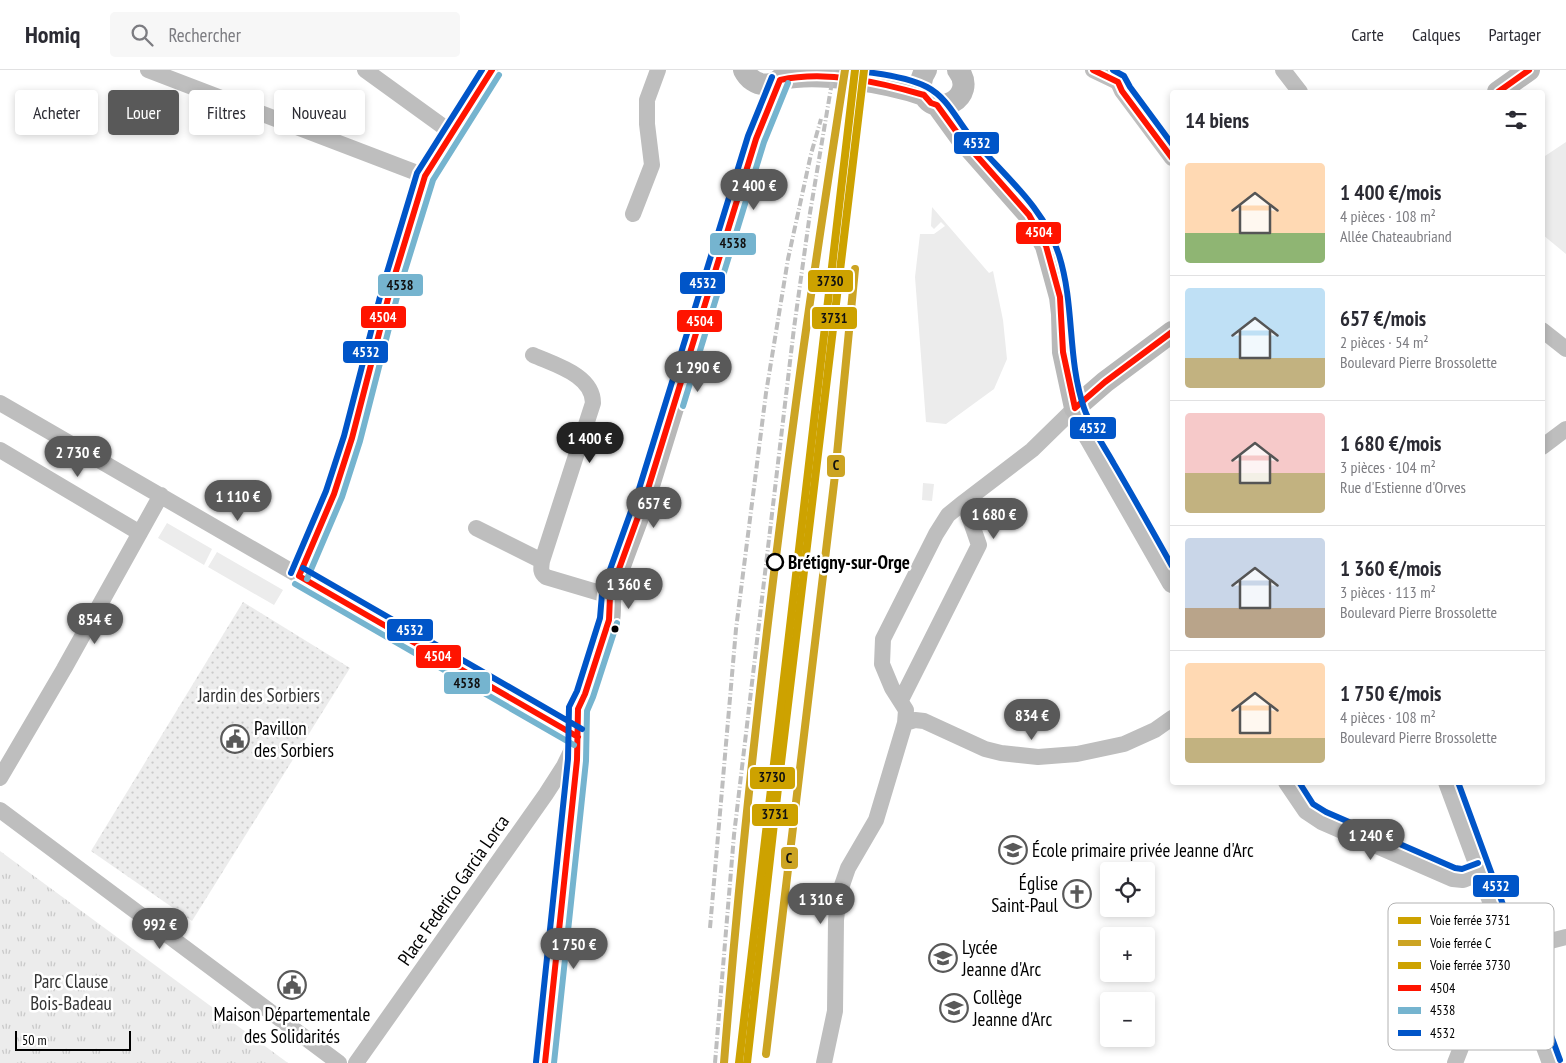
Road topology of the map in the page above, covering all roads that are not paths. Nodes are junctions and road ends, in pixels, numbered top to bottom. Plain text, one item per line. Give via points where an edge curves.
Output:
1 (148, 70) edge
2 (365, 70) edge
3 (492, 70) edge
4 (658, 70) edge
5 (744, 70) edge
6 (872, 70) edge
7 (958, 70) edge
8 (1093, 70) edge
9 (1284, 70) edge
10 (925, 71) edge
11 (1526, 71) edge
12 (1122, 76) edge
13 (783, 77) edge
14 (1299, 90) edge
15 (1501, 90) edge
16 (930, 100) junction
17 (452, 133) junction
18 (1170, 155) edge
19 (425, 176) junction
20 (633, 214) dead end
21 (1545, 332) edge
22 (1170, 333) edge
23 (1566, 349) edge
24 (533, 355) dead end
25 (0, 403) edge
26 (1075, 408) junction
27 (1566, 429) edge
28 (1545, 445) edge
29 (0, 450) edge
30 (161, 495) junction
31 (964, 502) junction
32 (476, 528) dead end
33 (140, 533) junction
34 (542, 561) junction
35 (299, 576) junction
36 (1170, 580) edge
37 (610, 596) junction
38 (900, 700) junction
39 (1170, 719) edge
40 (905, 723) junction
41 (578, 736) junction
42 (0, 778) edge
43 (1290, 785) edge
44 (1449, 785) edge
45 (0, 810) edge
46 (1481, 871) junction
47 (1493, 903) edge
48 (1460, 1050) edge
49 (1547, 1050) edge
50 (338, 1063) edge
51 (356, 1063) edge
52 (544, 1063) edge
53 (824, 1063) edge
54 (1455, 1063) edge
55 (1552, 1063) edge

1 - 19 street
2 - 17 street
3 - 17 street
4 - 20 street via 647,100 652,165
5 - 13 main road via 755,83 764,86
6 - 10 main road
7 - 16 main road via 964,84 956,101 946,105
8 - 12 street
9 - 14 street
10 - 16 main road via 921,87
11 - 15 main road
12 - 18 street via 1122,91
13 - 16 main road via 821,76 884,84
13 - 37 main road via 756,139 647,492
16 - 26 main road via 1029,216 1046,246 1060,297 1063,352
17 - 19 street
19 - 35 street via 390,292 352,438 334,494
21 - 23 street
22 - 26 main road
24 - 34 street via 575,374 593,394 593,403
25 - 30 street
26 - 31 street via 1032,450
26 - 36 street
27 - 28 street
29 - 33 street
30 - 33 street
30 - 35 street
31 - 38 street via 979,546
31 - 38 street via 948,516 936,534 883,639 882,664
32 - 34 street
33 - 42 street
34 - 37 street via 540,570 546,577
35 - 41 street
37 - 41 main road via 609,620 578,709
38 - 40 street via 906,710
39 - 40 street via 1124,744 1077,754 1038,757 985,750 924,721
40 - 53 street via 876,820 848,868 839,894 836,1011
41 - 51 street, Place Federico Garcia Lorca via 546,794
41 - 52 main road
43 - 46 street via 1307,810 1322,820 1453,878
44 - 46 street
45 - 50 street
46 - 47 street
48 - 54 street
49 - 55 street

